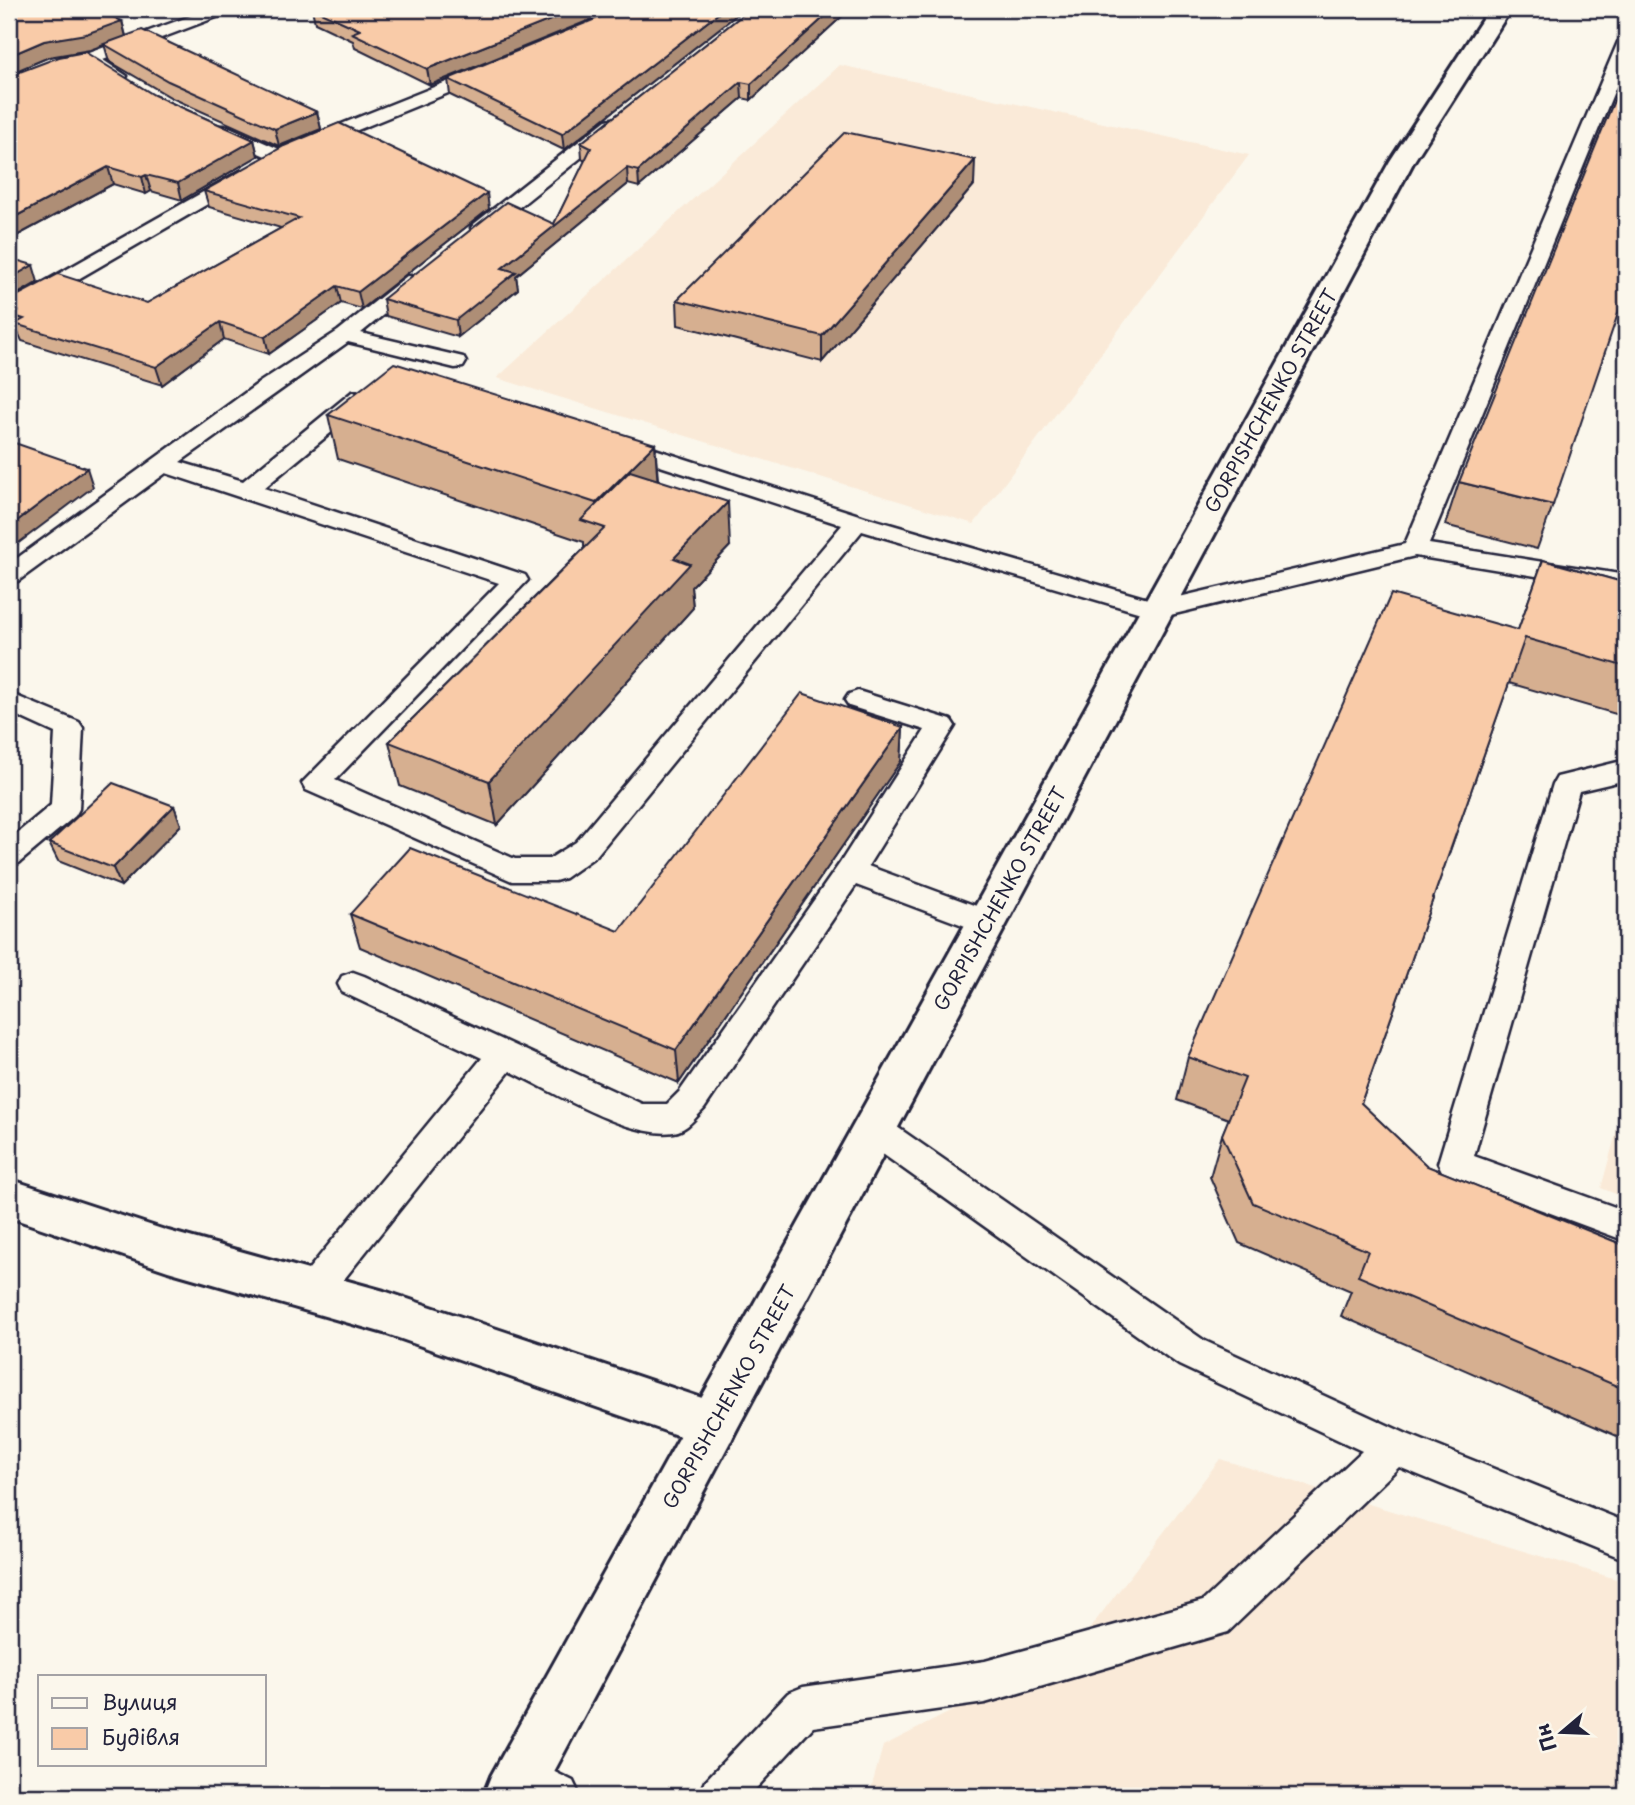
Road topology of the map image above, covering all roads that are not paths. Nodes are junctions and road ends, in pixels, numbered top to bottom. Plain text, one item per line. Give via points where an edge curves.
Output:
1 (224, 9) edge
2 (1500, 9) edge
3 (1626, 42) edge
4 (496, 67) edge
5 (132, 85) edge
6 (627, 112) edge
7 (203, 122) edge
8 (279, 156) junction
9 (465, 241) edge
10 (432, 267) edge
11 (9, 311) edge
12 (345, 335) junction
13 (455, 362) dead end
14 (388, 387) edge
15 (596, 438) edge
16 (162, 464) junction
17 (247, 490) junction
18 (858, 522) junction
19 (1415, 549) junction
20 (1624, 574) edge
21 (9, 576) edge
22 (1158, 610) junction
23 (858, 700) dead end
24 (9, 702) edge
25 (1626, 769) edge
26 (9, 856) edge
27 (850, 871) junction
28 (987, 922) junction
29 (353, 984) dead end
30 (505, 1055) junction
31 (875, 1130) junction
32 (9, 1198) edge
33 (1626, 1226) edge
34 (312, 1292) junction
35 (714, 1425) junction
36 (1394, 1447) junction
37 (1626, 1541) edge
38 (531, 1790) edge
39 (720, 1796) edge

1 - 5 lane via 78,61
2 - 22 main road, GORPISHCHENKO STREET via 1402,161
3 - 19 lane
4 - 8 lane
6 - 9 lane
7 - 8 lane
8 - 11 lane
10 - 12 lane
12 - 13 lane
12 - 16 lane
14 - 17 lane via 364,394
15 - 18 lane
16 - 17 lane
16 - 21 lane
17 - 18 lane via 516,580 316,783 512,870 555,870 586,849
18 - 22 lane
19 - 20 lane
19 - 22 lane
22 - 28 main road, GORPISHCHENKO STREET
23 - 27 lane via 941,726
24 - 26 lane via 69,728 65,809
25 - 33 lane via 1567,784 1454,1163
27 - 28 lane
27 - 30 lane via 692,1100 674,1118 639,1117
28 - 31 main road, GORPISHCHENKO STREET
29 - 30 lane
30 - 34 lane
31 - 35 main road, GORPISHCHENKO STREET
31 - 36 lane via 1192,1353
32 - 34 main road via 168,1251
34 - 35 main road via 384,1312
35 - 38 main road, GORPISHCHENKO STREET
36 - 37 lane
36 - 39 lane via 1214,1618 985,1682 803,1708

